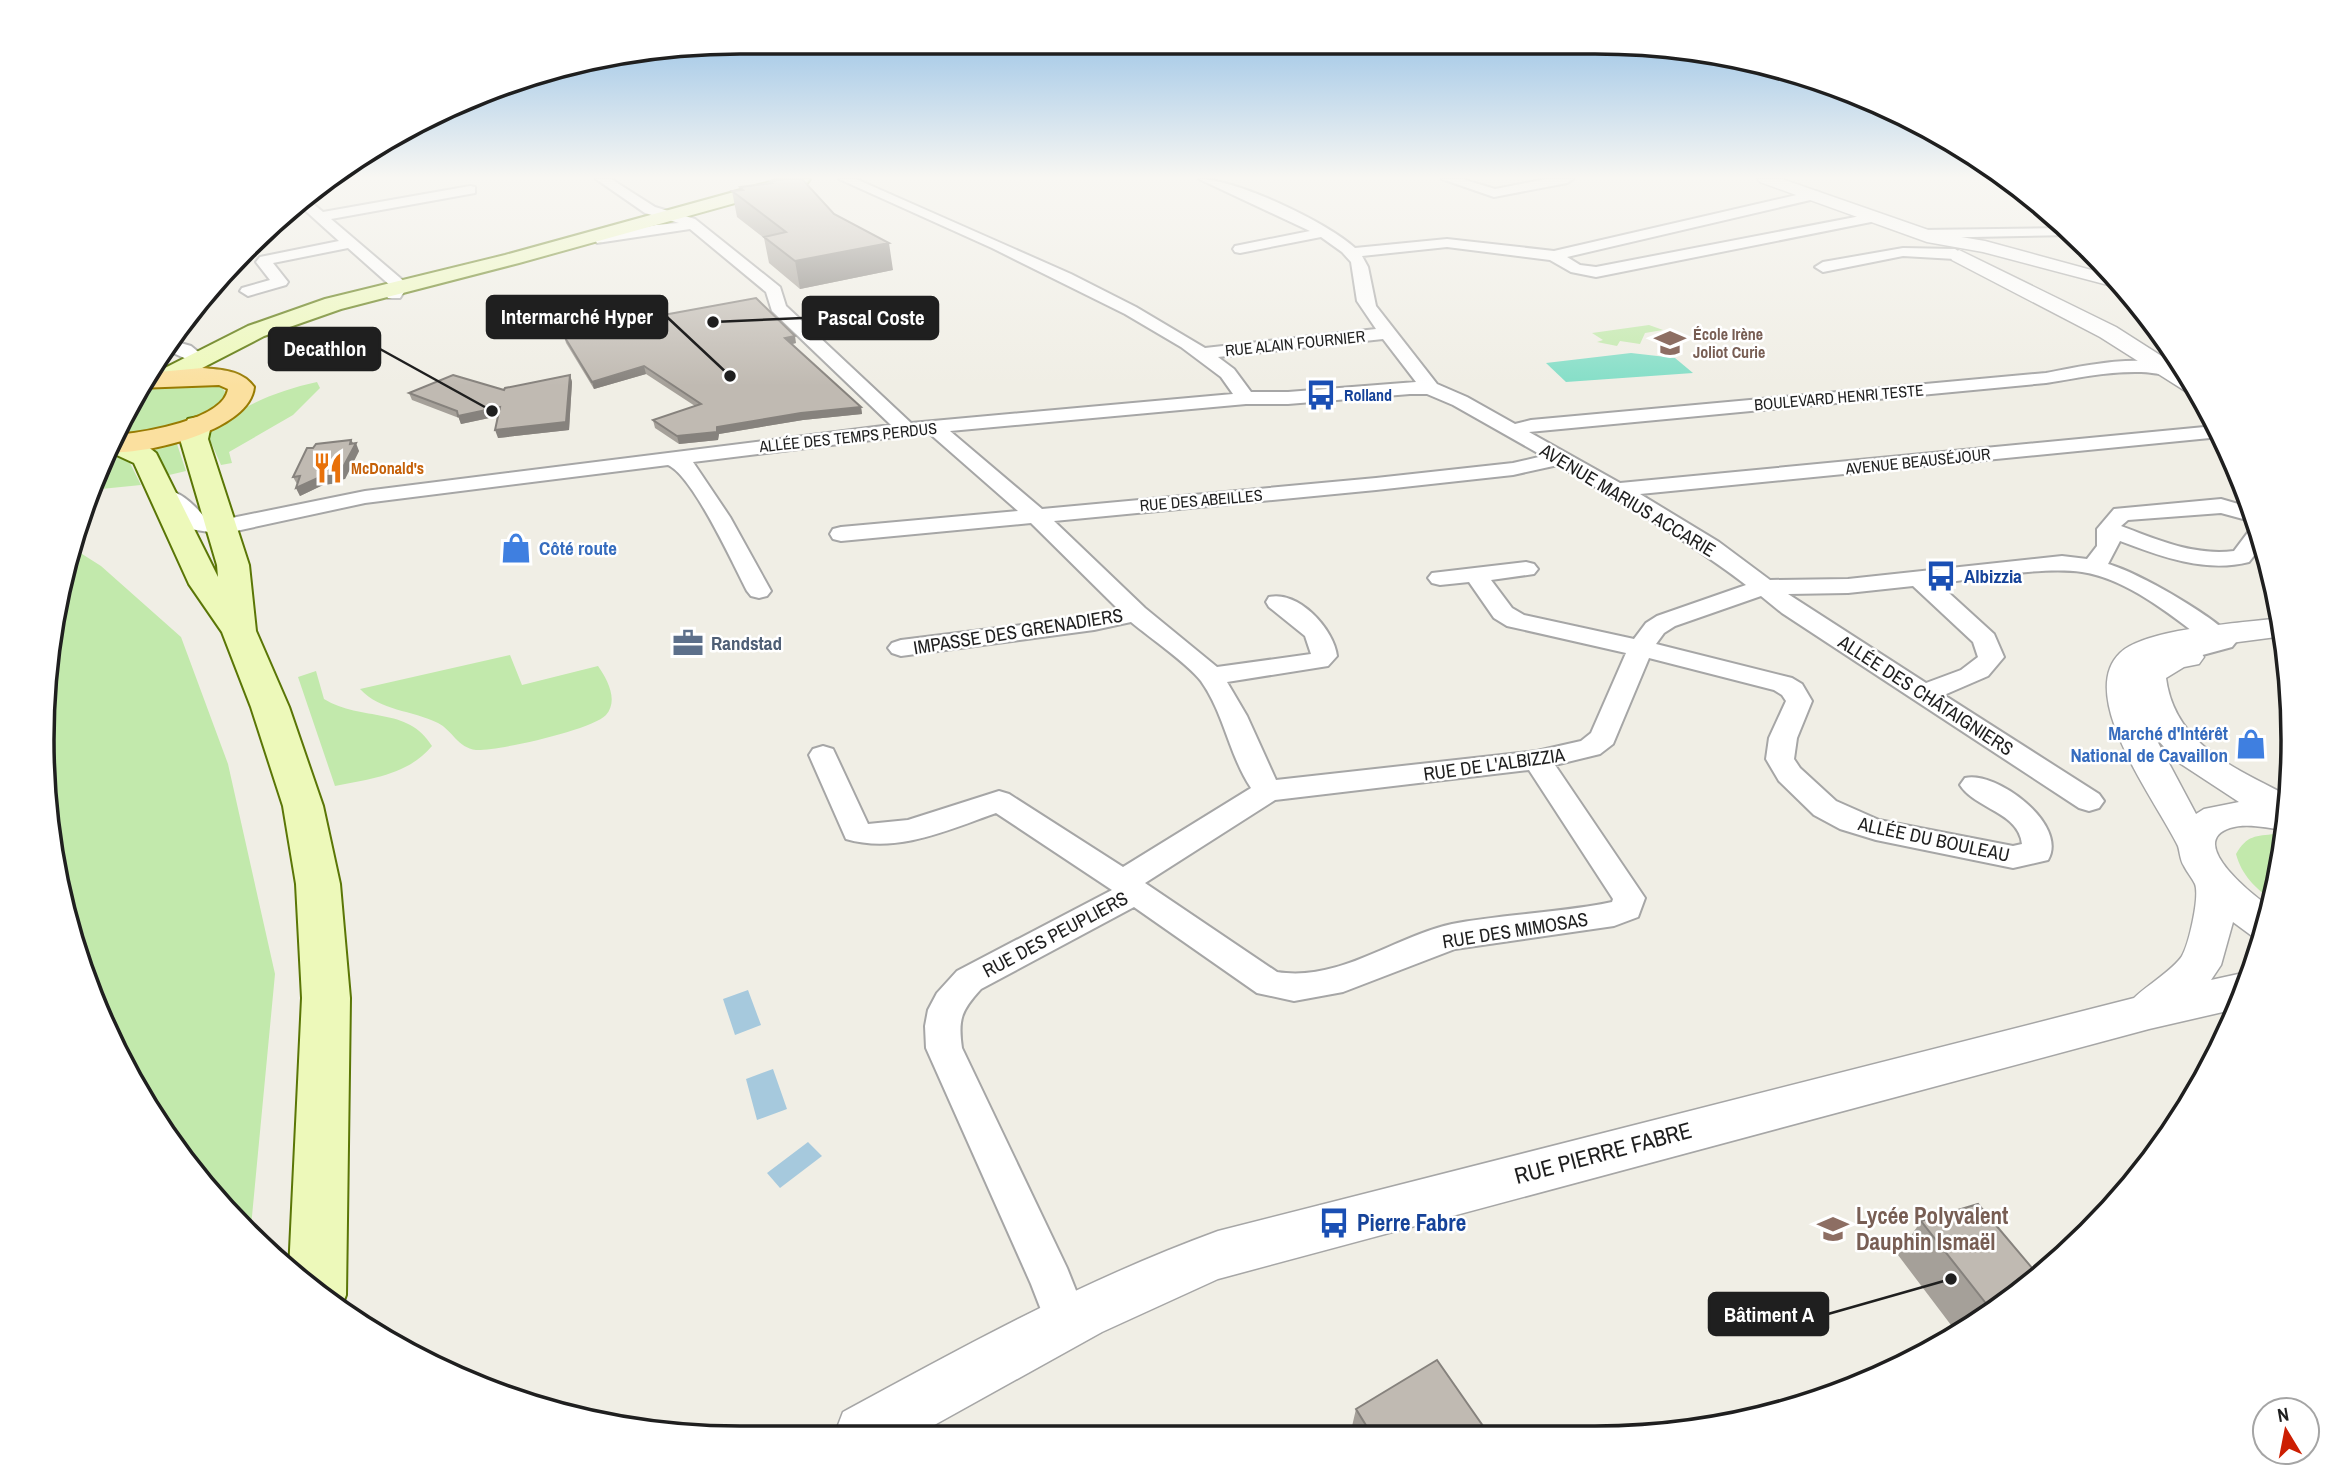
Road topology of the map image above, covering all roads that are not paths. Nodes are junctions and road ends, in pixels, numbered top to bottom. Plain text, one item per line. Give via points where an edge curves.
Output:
1 (326, 248) edge
2 (357, 248) edge
3 (548, 248) edge
4 (567, 248) edge
5 (723, 248) edge
6 (997, 248) edge
7 (1245, 248) edge
8 (1344, 248) edge
9 (1399, 248) edge
10 (1489, 248) edge
11 (1588, 248) edge
12 (1712, 248) edge
13 (1924, 248) edge
14 (1953, 248) edge
15 (1963, 248) edge
16 (1240, 249) dead end
17 (1352, 253) junction
18 (1554, 256) junction
19 (1823, 267) dead end
20 (2104, 280) edge
21 (397, 288) junction
22 (248, 291) dead end
23 (1388, 332) junction
24 (178, 348) edge
25 (1202, 354) junction
26 (198, 359) junction
27 (2173, 371) edge
28 (2175, 375) edge
29 (158, 378) edge
30 (225, 378) junction
31 (157, 380) edge
32 (1430, 388) junction
33 (1245, 398) junction
34 (198, 425) junction
35 (934, 427) junction
36 (906, 429) junction
37 (1510, 431) junction
38 (2208, 433) edge
39 (122, 443) edge
40 (121, 447) edge
41 (669, 457) junction
42 (1560, 459) junction
43 (1617, 491) junction
44 (164, 495) junction
45 (2241, 511) edge
46 (1036, 515) junction
47 (237, 525) junction
48 (2108, 529) junction
49 (841, 534) dead end
50 (2251, 544) edge
51 (2094, 566) junction
52 (1526, 569) dead end
53 (1475, 574) junction
54 (1440, 578) dead end
55 (1919, 579) junction
56 (1764, 587) junction
57 (759, 591) dead end
58 (1278, 602) dead end
59 (1136, 612) junction
60 (2272, 629) edge
61 (239, 632) junction
62 (2216, 637) junction
63 (2274, 647) edge
64 (901, 648) dead end
65 (1640, 649) junction
66 (2149, 674) junction
67 (1211, 676) junction
68 (1923, 693) junction
69 (823, 755) dead end
70 (1537, 760) junction
71 (1975, 785) dead end
72 (1268, 791) junction
73 (2089, 801) dead end
74 (2277, 809) edge
75 (2276, 815) edge
76 (2195, 842) junction
77 (1129, 887) junction
78 (2216, 887) junction
79 (2257, 918) edge
80 (2232, 992) edge
81 (2148, 1012) junction
82 (317, 1280) edge
83 (1067, 1323) junction
84 (877, 1426) edge

1 - 22 street via 265,260 280,282
2 - 21 street
3 - 21 main road
4 - 21 main road
5 - 36 street via 774,290 778,308
6 - 25 street via 1161,325
7 - 16 street
8 - 17 street
9 - 17 street
10 - 18 street
11 - 18 street
12 - 18 street via 1596,272 1576,269
13 - 19 street
14 - 27 street
15 - 20 street
17 - 23 street via 1363,272 1362,297
21 - 26 main road via 296,316
21 - 30 main road via 279,332 245,353
23 - 25 street, RUE ALAIN FOURNIER
23 - 32 street
24 - 26 street
25 - 33 street via 1235,380
26 - 29 main road
28 - 37 street, BOULEVARD HENRI TESTE via 2148,366
30 - 31 main road via 198,375
30 - 34 main road via 240,387 241,397 228,410
32 - 33 street, ALLÉE DES TEMPS PERDUS
32 - 37 street, AVENUE MARIUS ACCARIE
33 - 35 street, ALLÉE DES TEMPS PERDUS
34 - 39 main road
34 - 47 main road via 197,452
35 - 36 street, ALLÉE DES TEMPS PERDUS
35 - 46 street
36 - 41 street, ALLÉE DES TEMPS PERDUS
37 - 42 street, AVENUE MARIUS ACCARIE
38 - 43 street, AVENUE BEAUSÉJOUR
40 - 44 main road via 146,459
41 - 47 street, ALLÉE DES TEMPS PERDUS via 366,497
41 - 57 street via 685,465
42 - 43 street, AVENUE MARIUS ACCARIE
42 - 46 street, RUE DES ABEILLES via 1513,470
43 - 56 street, AVENUE MARIUS ACCARIE via 1711,547
44 - 47 street via 187,509 198,524
44 - 61 main road via 205,584
45 - 48 street via 2209,505 2122,514
46 - 49 street, RUE DES ABEILLES
46 - 59 street
47 - 61 main road
48 - 50 street via 2211,561 2241,557
48 - 51 street via 2106,551
51 - 55 street via 2062,563
51 - 62 street via 2139,584
52 - 53 street
53 - 54 street
53 - 65 street via 1503,613 1516,621
55 - 56 street
55 - 68 street via 1985,639 1991,657 1975,673
56 - 65 street, RUE DE L'ALBIZZIA via 1666,621
56 - 68 street, ALLÉE DES CHÂTAIGNIERS
58 - 67 street via 1304,617 1325,650 1324,656 1319,661
59 - 64 street, IMPASSE DES GRENADIERS via 1094,623
59 - 67 street
60 - 62 street
61 - 82 main road via 303,806 318,884 326,998
62 - 66 street via 2221,644 2160,657
62 - 76 street via 2149,649 2129,661 2123,680 2134,729
63 - 66 street via 2174,660
65 - 70 street, RUE DE L'ALBIZZIA via 1603,738 1590,748
65 - 71 street, ALLÉE DU BOULEAU via 1793,690 1799,701 1783,738 1780,759 1789,774 1825,808 1851,822 2013,857 2037,852 2036,832 2020,815
66 - 74 street via 2153,701 2178,742 2208,767
67 - 72 street
68 - 73 street, ALLÉE DES CHÂTAIGNIERS
69 - 77 street via 857,832 870,837 894,835 999,802
70 - 72 street, RUE DE L'ALBIZZIA
70 - 77 street, RUE DES MIMOSAS via 1629,898 1627,909 1451,937 1331,983 1294,988 1269,984
72 - 77 street, RUE DES PEUPLIERS
75 - 76 street via 2217,818 2202,828
76 - 78 street via 2200,863
77 - 83 street, RUE DES PEUPLIERS via 969,980 951,998 940,1022 944,1048
78 - 79 street
78 - 81 street, RUE PIERRE FABRE via 2214,917 2200,965
80 - 81 street, RUE PIERRE FABRE
81 - 83 street, RUE PIERRE FABRE via 1266,1240 1172,1271
83 - 84 street, RUE PIERRE FABRE

